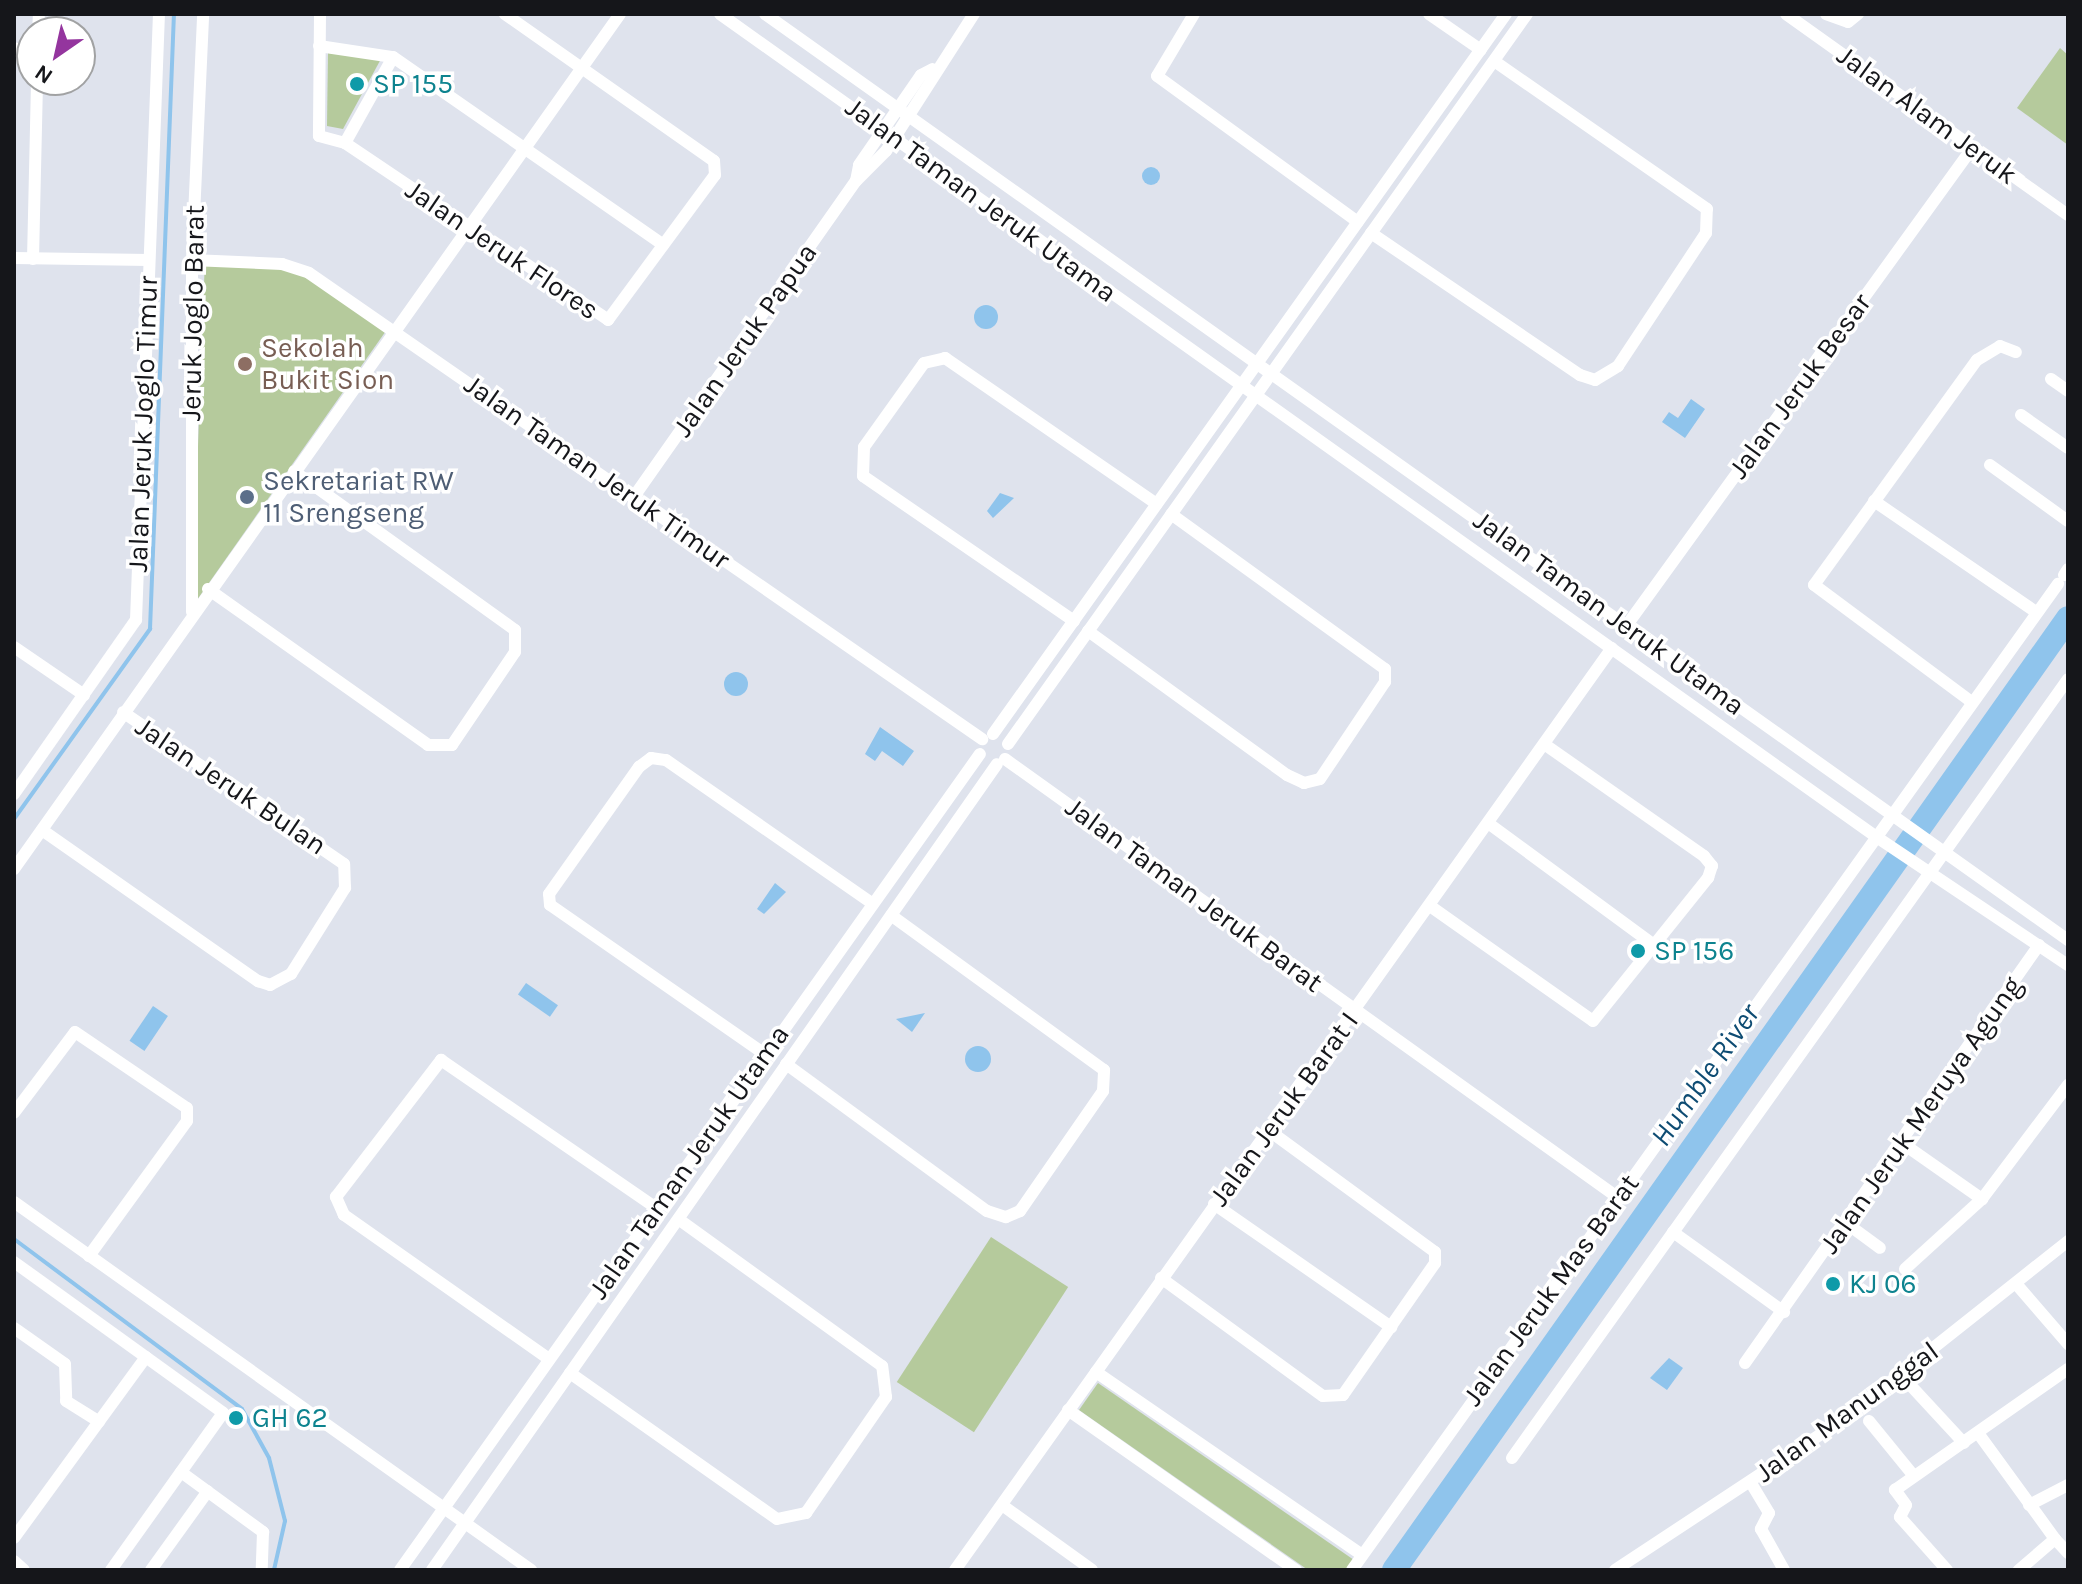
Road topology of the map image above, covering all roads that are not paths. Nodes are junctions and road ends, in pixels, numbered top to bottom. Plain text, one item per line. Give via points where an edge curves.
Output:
1 (159, 14) edge
2 (203, 14) edge
3 (320, 14) edge
4 (505, 14) edge
5 (620, 14) edge
6 (720, 14) edge
7 (765, 14) edge
8 (974, 14) edge
9 (1194, 14) edge
10 (1429, 14) edge
11 (1506, 14) edge
12 (1527, 14) edge
13 (1786, 14) edge
14 (1826, 14) edge
15 (1858, 14) edge
16 (319, 46) junction
17 (1481, 50) junction
18 (393, 57) junction
19 (1494, 61) junction
20 (582, 68) junction
21 (933, 69) junction
22 (37, 96) edge
23 (898, 109) junction
24 (909, 117) junction
25 (889, 134) junction
26 (345, 143) junction
27 (525, 146) junction
28 (1973, 147) junction
29 (856, 181) junction
30 (2068, 215) edge
31 (1358, 222) junction
32 (467, 228) junction
33 (1371, 233) junction
34 (663, 245) junction
35 (14, 258) edge
36 (33, 259) junction
37 (149, 260) junction
38 (192, 260) junction
39 (396, 331) junction
40 (2016, 352) dead end
41 (1259, 361) junction
42 (1273, 371) junction
43 (2051, 379) dead end
44 (1241, 386) junction
45 (2068, 391) edge
46 (1256, 395) junction
47 (2021, 415) dead end
48 (2068, 448) edge
49 (1990, 465) dead end
50 (294, 471) junction
51 (633, 498) junction
52 (1874, 501) junction
53 (1157, 504) junction
54 (1463, 508) junction
55 (1171, 514) junction
56 (2068, 521) edge
57 (1447, 530) junction
58 (2063, 576) edge
59 (208, 589) junction
60 (192, 612) junction
61 (2036, 612) junction
62 (1074, 621) junction
63 (1627, 625) junction
64 (1088, 631) junction
65 (14, 647) edge
66 (1612, 648) junction
67 (2068, 679) edge
68 (84, 695) junction
69 (1969, 700) junction
70 (123, 712) junction
71 (988, 737) junction
72 (1008, 744) junction
73 (1544, 744) junction
74 (980, 754) junction
75 (1001, 761) junction
76 (14, 794) edge
77 (1893, 818) junction
78 (1488, 823) junction
79 (42, 830) junction
80 (1879, 839) junction
81 (1947, 854) junction
82 (14, 869) edge
83 (1932, 873) junction
84 (873, 904) junction
85 (1430, 906) junction
86 (891, 915) junction
87 (2068, 940) edge
88 (2039, 945) junction
89 (1657, 947) junction
90 (2068, 965) edge
91 (1356, 1011) junction
92 (766, 1055) junction
93 (786, 1064) junction
94 (2068, 1085) edge
95 (14, 1113) edge
96 (1267, 1129) junction
97 (1902, 1143) junction
98 (1617, 1197) junction
99 (1982, 1199) junction
100 (14, 1202) edge
101 (1214, 1204) junction
102 (656, 1208) junction
103 (678, 1219) junction
104 (1846, 1223) junction
105 (1673, 1232) junction
106 (2068, 1241) edge
107 (1880, 1248) dead end
108 (89, 1256) junction
109 (14, 1262) edge
110 (1905, 1269) dead end
111 (1161, 1278) junction
112 (2018, 1286) junction
113 (1784, 1312) junction
114 (1391, 1327) junction
115 (14, 1328) edge
116 (2068, 1344) edge
117 (146, 1357) junction
118 (549, 1359) junction
119 (1745, 1363) dead end
120 (2068, 1369) edge
121 (1096, 1372) junction
122 (570, 1373) junction
123 (1900, 1374) junction
124 (1068, 1410) junction
125 (1869, 1421) dead end
126 (99, 1422) junction
127 (1978, 1433) junction
128 (1964, 1443) junction
129 (1512, 1458) dead end
130 (181, 1472) junction
131 (1913, 1475) junction
132 (1751, 1483) junction
133 (2068, 1485) edge
134 (208, 1491) junction
135 (1002, 1505) junction
136 (2029, 1505) junction
137 (443, 1509) junction
138 (464, 1524) junction
139 (17, 1529) edge
140 (2055, 1539) junction
141 (2068, 1553) edge
142 (1362, 1555) junction
143 (14, 1561) edge
144 (24, 1570) edge
145 (111, 1570) edge
146 (151, 1570) edge
147 (262, 1570) edge
148 (400, 1570) edge
149 (432, 1570) edge
150 (531, 1570) edge
151 (955, 1570) edge
152 (1092, 1570) edge
153 (1296, 1570) edge
154 (1352, 1570) edge
155 (1615, 1570) edge
156 (1784, 1570) edge
157 (1947, 1570) edge
158 (2019, 1570) edge

1 - 37 street, Jalan Jeruk Joglo Timur
2 - 38 street, Jeruk Joglo Barat
3 - 16 street, Jalan Jeruk Flores
4 - 20 street, Jalan Jeruk Flores
5 - 20 street
6 - 25 street, Jalan Taman Jeruk Utama
7 - 23 street, Jalan Taman Jeruk Utama
8 - 21 street
9 - 31 street via 1157,76
10 - 17 street
11 - 17 street
12 - 19 street
13 - 28 street, Jalan Alam Jeruk
14 - 15 street via 1848,22
16 - 18 street
16 - 26 street, Jalan Jeruk Flores via 318,132
17 - 31 street
18 - 26 street
18 - 27 street
19 - 33 street
19 - 33 street via 1707,209 1706,233 1618,366 1595,380 1580,375
20 - 27 street
20 - 34 street, Jalan Jeruk Flores via 714,161 715,175
21 - 23 street, Jalan Jeruk Papua
21 - 24 street, Jalan Jeruk Papua
22 - 36 street
23 - 24 street, Jalan Taman Jeruk Utama
23 - 25 street, Jalan Jeruk Papua
24 - 25 street, Jalan Jeruk Papua
24 - 41 street, Jalan Taman Jeruk Utama
25 - 29 street, Jalan Jeruk Papua
25 - 29 street, Jalan Jeruk Papua via 874,144
25 - 44 street, Jalan Taman Jeruk Utama
26 - 32 street, Jalan Jeruk Flores
27 - 32 street
27 - 34 street
28 - 30 street, Jalan Alam Jeruk
28 - 63 street, Jalan Jeruk Besar
29 - 51 street, Jalan Jeruk Papua
31 - 41 street
32 - 34 street, Jalan Jeruk Flores via 602,321 612,317
32 - 39 street
33 - 42 street
35 - 36 street
36 - 37 street
37 - 68 street, Jalan Jeruk Joglo Timur via 136,620
38 - 39 street, Jalan Taman Jeruk Timur via 296,266
38 - 60 street, Jeruk Joglo Barat
39 - 50 street
39 - 51 street, Jalan Taman Jeruk Timur
40 - 52 street via 1987,349
41 - 42 street, Jalan Taman Jeruk Utama
41 - 44 street
42 - 46 street
42 - 54 street, Jalan Taman Jeruk Utama
43 - 45 street
44 - 46 street, Jalan Taman Jeruk Utama
44 - 53 street
46 - 55 street
46 - 57 street, Jalan Taman Jeruk Utama
47 - 48 street
49 - 56 street
50 - 59 street
50 - 59 street via 515,630 515,652 452,745 428,745
51 - 71 street, Jalan Taman Jeruk Timur
52 - 61 street
52 - 69 street via 1814,585
53 - 62 street
53 - 62 street via 945,358 924,363 864,447 863,476
54 - 57 street
54 - 63 street, Jalan Taman Jeruk Utama
55 - 64 street
55 - 64 street via 1385,669 1385,682 1320,779 1304,783 1287,775
57 - 66 street, Jalan Taman Jeruk Utama
58 - 61 street, Jalan Jeruk Mas Barat
59 - 60 street
60 - 70 street
61 - 69 street, Jalan Jeruk Mas Barat
62 - 71 street
63 - 77 street, Jalan Taman Jeruk Utama
64 - 72 street
65 - 68 street
66 - 73 street, Jalan Jeruk Barat I
66 - 80 street, Jalan Taman Jeruk Utama
67 - 81 street
68 - 76 street, Jalan Jeruk Joglo Timur
69 - 77 street, Jalan Jeruk Mas Barat
70 - 79 street
70 - 79 street, Jalan Jeruk Bulan via 344,864 345,888 291,974 270,985 258,981
71 - 72 street, Jalan Taman Jeruk Timur
71 - 74 street
72 - 75 street
73 - 78 street, Jalan Jeruk Barat I
73 - 89 street via 1712,866
74 - 75 street, Jalan Taman Jeruk Barat
74 - 84 street, Jalan Taman Jeruk Utama
75 - 86 street, Jalan Taman Jeruk Utama
75 - 91 street, Jalan Taman Jeruk Barat
77 - 80 street, Jalan Jeruk Mas Barat
77 - 81 street, Jalan Taman Jeruk Utama
78 - 85 street, Jalan Jeruk Barat I
78 - 89 street
79 - 82 street
80 - 83 street, Jalan Taman Jeruk Utama
80 - 98 street, Jalan Jeruk Mas Barat
81 - 83 street
81 - 87 street, Jalan Taman Jeruk Utama
83 - 88 street, Jalan Taman Jeruk Utama
83 - 105 street
84 - 92 street, Jalan Taman Jeruk Utama
84 - 92 street via 666,760 651,758 639,767 549,894 550,905
85 - 89 street via 1593,1021
85 - 91 street, Jalan Jeruk Barat I
86 - 93 street, Jalan Taman Jeruk Utama
86 - 93 street via 1104,1070 1103,1091 1020,1211 1006,1217 987,1211
88 - 90 street, Jalan Taman Jeruk Utama
88 - 97 street, Jalan Jeruk Meruya Agung
91 - 96 street, Jalan Jeruk Barat I
91 - 98 street, Jalan Taman Jeruk Barat
92 - 102 street, Jalan Taman Jeruk Utama
93 - 103 street, Jalan Taman Jeruk Utama
94 - 99 street
95 - 108 street via 75,1032 187,1108 187,1121
96 - 101 street, Jalan Jeruk Barat I
96 - 114 street via 1431,1244 1435,1263
97 - 99 street
97 - 104 street, Jalan Jeruk Meruya Agung
98 - 142 street, Jalan Jeruk Mas Barat
99 - 110 street
100 - 108 street
101 - 111 street, Jalan Jeruk Barat I
101 - 114 street
102 - 118 street, Jalan Taman Jeruk Utama
102 - 118 street via 441,1060 336,1197 344,1215
103 - 122 street, Jalan Taman Jeruk Utama
103 - 122 street via 882,1366 886,1397 806,1513 777,1519
104 - 107 street
104 - 113 street, Jalan Jeruk Meruya Agung
105 - 113 street
105 - 129 street
106 - 112 street, Jalan Manunggal
108 - 137 street
109 - 117 street
111 - 114 street via 1333,1399 1343,1395
111 - 121 street, Jalan Jeruk Barat I
112 - 116 street
112 - 123 street, Jalan Manunggal
113 - 119 street, Jalan Jeruk Meruya Agung
115 - 126 street via 65,1364 66,1401
117 - 126 street
117 - 130 street via 223,1413
118 - 137 street, Jalan Taman Jeruk Utama
120 - 127 street
121 - 124 street, Jalan Jeruk Barat I
121 - 142 street
122 - 138 street, Jalan Taman Jeruk Utama
123 - 128 street
123 - 132 street, Jalan Manunggal
124 - 135 street, Jalan Jeruk Barat I
124 - 153 street
125 - 131 street
126 - 139 street
127 - 128 street
127 - 136 street
128 - 131 street
130 - 134 street
130 - 145 street
131 - 157 street via 1895,1490 1906,1505 1898,1512
132 - 155 street, Jalan Manunggal
132 - 156 street via 1769,1513 1761,1529
133 - 136 street
134 - 146 street
134 - 147 street via 263,1532
135 - 151 street, Jalan Jeruk Barat I
135 - 152 street
136 - 140 street
137 - 138 street
137 - 148 street, Jalan Taman Jeruk Utama
138 - 149 street, Jalan Taman Jeruk Utama
138 - 150 street
140 - 141 street
140 - 158 street
142 - 154 street, Jalan Jeruk Mas Barat
143 - 144 street

